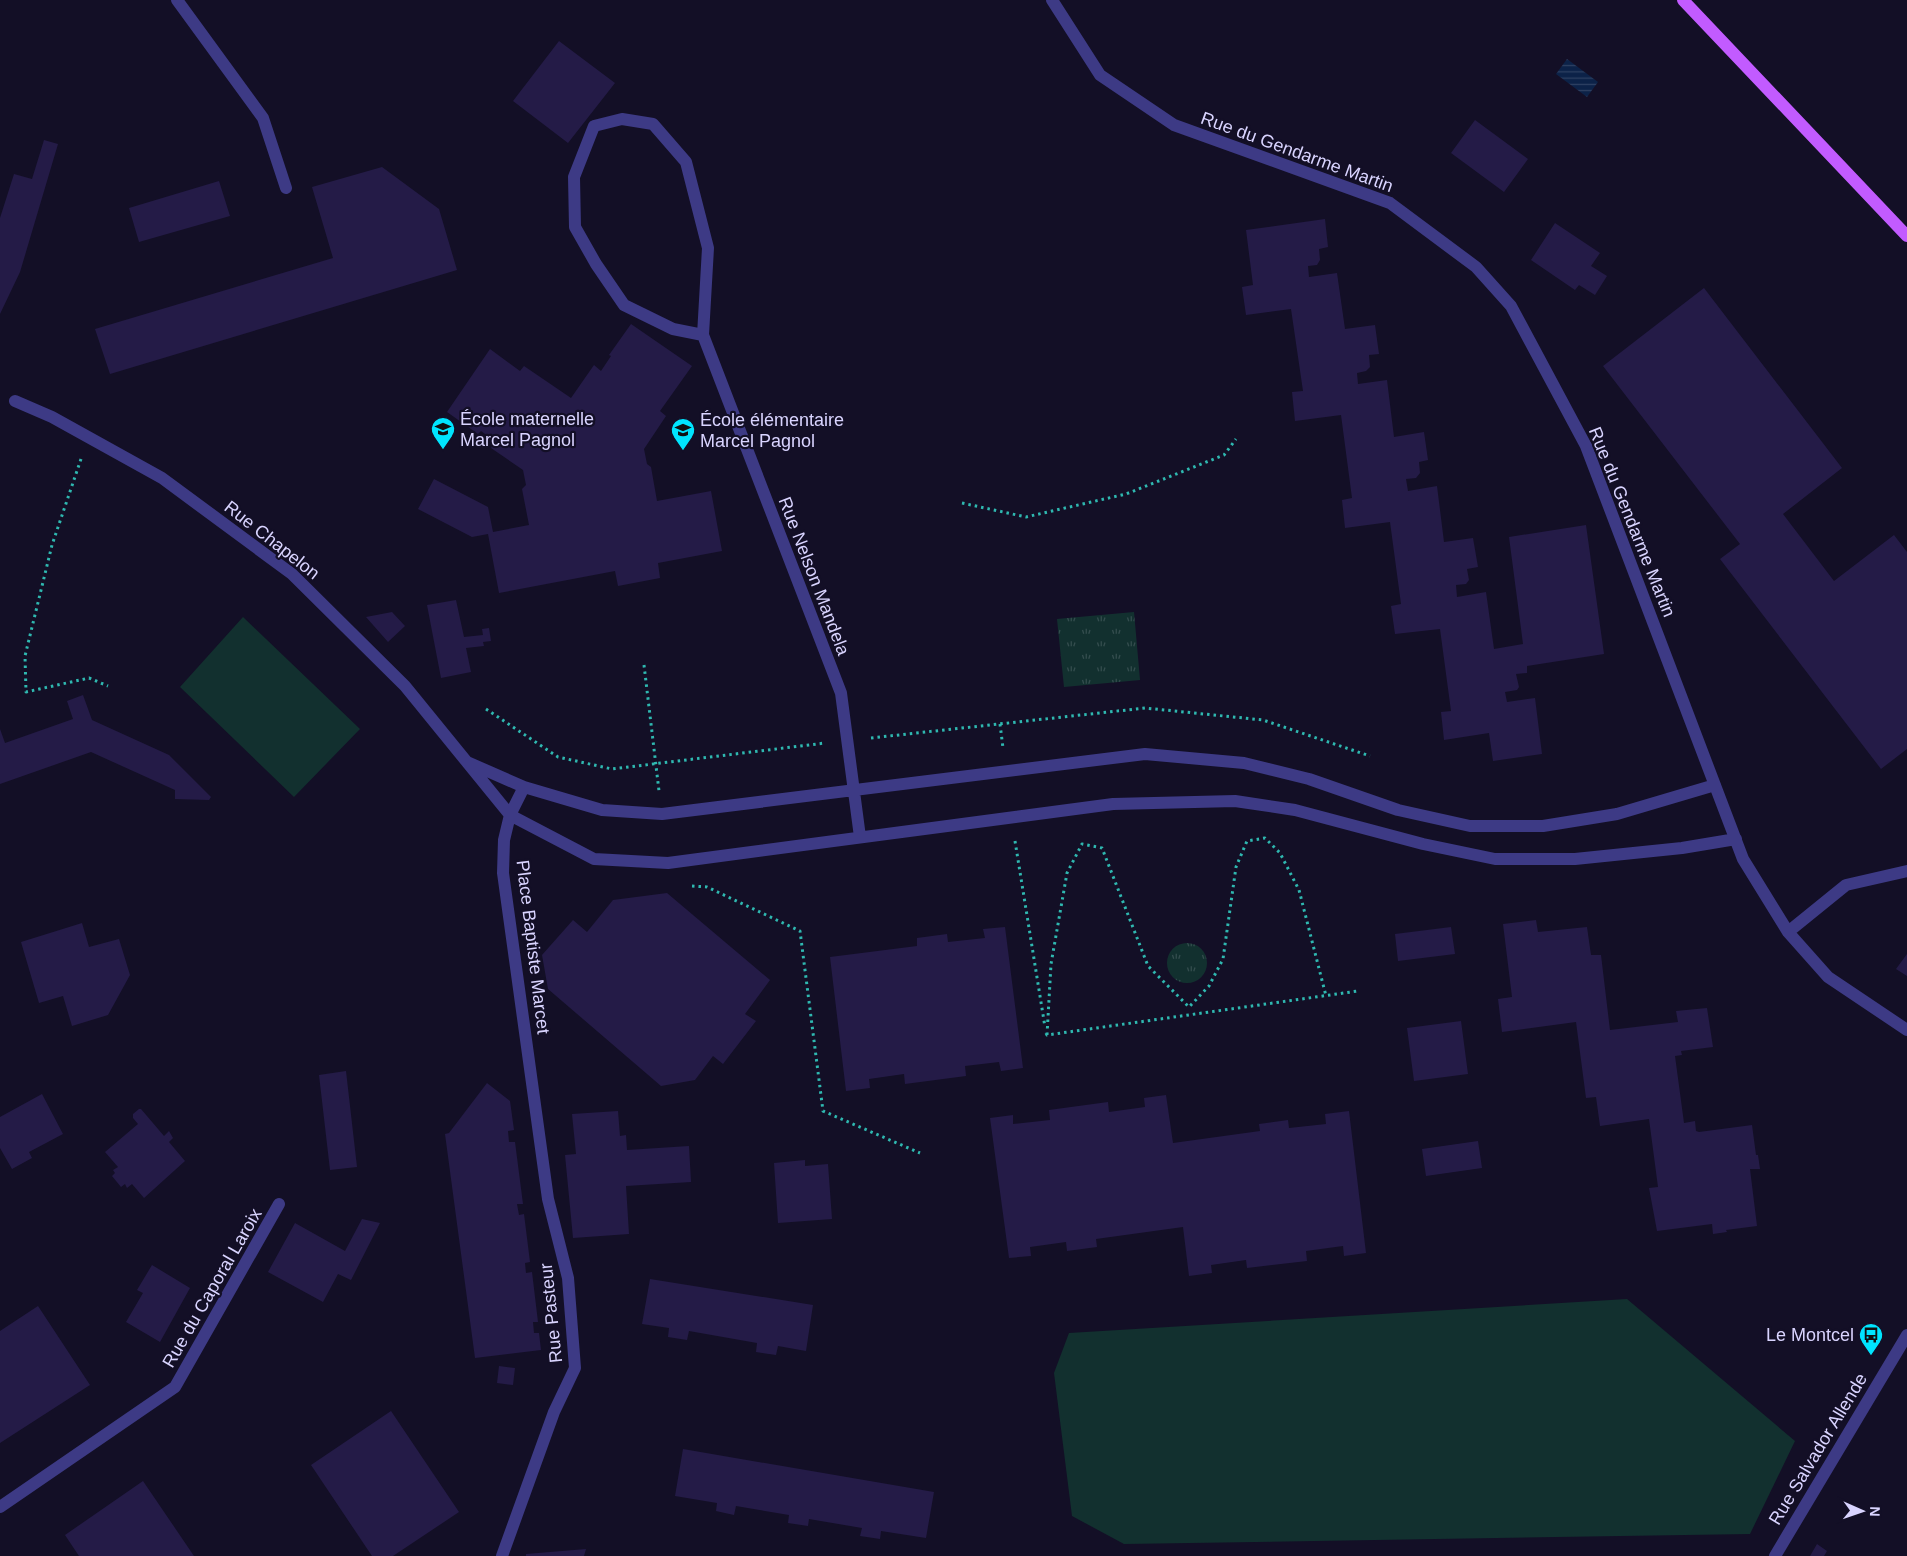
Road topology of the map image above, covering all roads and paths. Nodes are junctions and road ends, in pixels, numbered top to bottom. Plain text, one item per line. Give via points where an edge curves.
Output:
1 (177, 0) edge
2 (1052, 0) edge
3 (1683, 0) edge
4 (286, 188) dead end
5 (1907, 236) edge
6 (703, 335) junction
7 (15, 401) dead end
8 (89, 437) junction
9 (1236, 439) dead end
10 (962, 502) dead end
11 (644, 665) dead end
12 (108, 686) dead end
13 (486, 709) dead end
14 (1000, 724) junction
15 (848, 740) junction
16 (1370, 756) dead end
17 (465, 761) junction
18 (656, 765) junction
19 (1006, 771) junction
20 (1715, 785) junction
21 (524, 787) junction
22 (854, 789) junction
23 (662, 814) junction
24 (510, 815) junction
25 (1011, 817) junction
26 (860, 837) junction
27 (1736, 839) junction
28 (1907, 871) edge
29 (688, 886) dead end
30 (1788, 932) junction
31 (1358, 991) dead end
32 (1326, 996) junction
33 (1907, 1030) edge
34 (1047, 1035) junction
35 (529, 1056) joint
36 (920, 1153) dead end
37 (279, 1204) dead end
38 (1907, 1335) edge
39 (0, 1507) edge
40 (502, 1556) edge
41 (1775, 1556) edge

1 - 4 street via 263,118
2 - 20 street, Rue du Gendarme Martin via 1100,75 1166,120 1390,204 1476,267 1511,306 1586,446
3 - 5 main road
6 - 6 street, Rue Nelson Mandela via 708,248 686,162 653,124 622,119 594,126 574,177 575,227 624,305 673,329
6 - 15 street, Rue Nelson Mandela via 841,693
7 - 8 street, Rue Chapelon
8 - 12 path via 52,545 25,656 26,692 89,678
8 - 17 street, Rue Chapelon via 162,478 292,574 405,686
9 - 10 path via 1224,455 1126,494 1026,517
11 - 18 path
13 - 18 path via 558,757 612,769
14 - 15 path
14 - 16 path via 1145,708 1263,720
14 - 19 path
15 - 18 path
15 - 22 street, Rue Nelson Mandela
17 - 21 street
17 - 24 street, Rue Chapelon
18 - 23 path
19 - 20 street via 1145,754 1244,763 1309,779 1398,810 1470,826 1543,826 1618,814
19 - 22 street
20 - 27 street, Rue du Gendarme Martin
21 - 23 street via 602,810
21 - 24 street, Place Baptiste Marcet
22 - 23 street
22 - 26 street, Rue Nelson Mandela
24 - 26 street via 594,859 668,863
24 - 35 street, Place Baptiste Marcet via 504,840 503,873
25 - 26 street
25 - 27 street via 1113,804 1235,801 1295,810 1495,860 1575,859
25 - 34 path
27 - 30 street, Rue du Gendarme Martin via 1743,859
28 - 30 street via 1846,885
29 - 36 path via 707,887 800,931 823,1111
30 - 33 street, Rue du Gendarme Martin via 1828,977
31 - 32 path
32 - 34 path
32 - 34 path via 1299,890 1280,853 1265,838 1247,841 1236,867 1222,959 1209,986 1189,1007 1148,966 1102,848 1082,844 1067,873 1051,964
35 - 40 street, Rue Pasteur via 548,1199 568,1278 575,1368 554,1412
37 - 39 street, Rue du Caporal Laroix via 175,1388
38 - 41 street, Rue Salvador Allende

